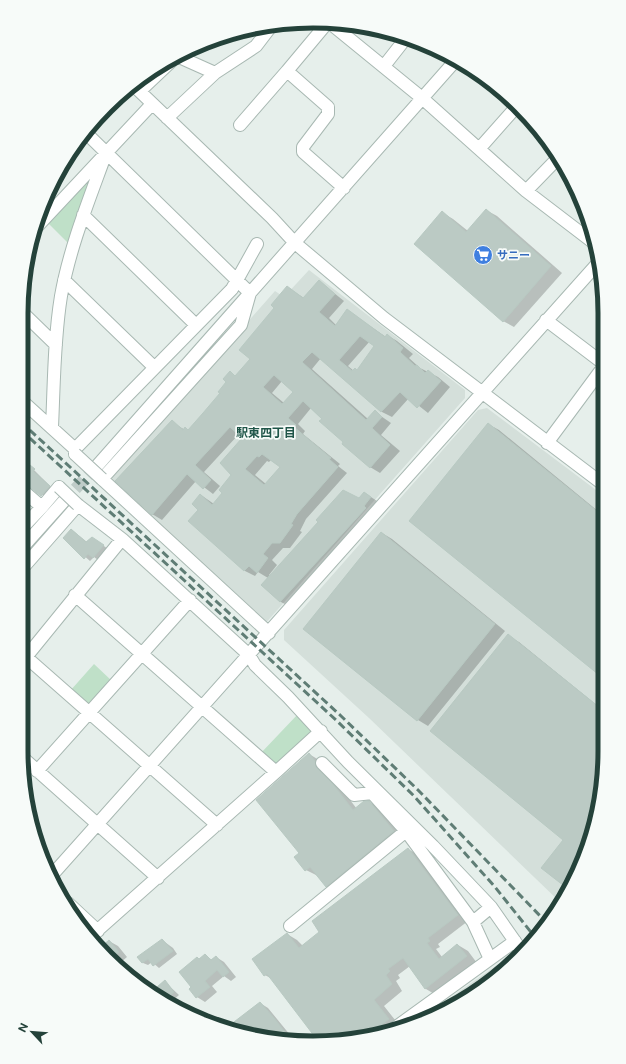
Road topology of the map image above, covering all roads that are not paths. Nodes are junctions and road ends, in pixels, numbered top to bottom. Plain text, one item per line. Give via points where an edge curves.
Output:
1 (324, 29) edge
2 (337, 29) edge
3 (265, 32) edge
4 (403, 42) edge
5 (184, 59) edge
6 (452, 64) edge
7 (384, 66) junction
8 (287, 71) junction
9 (215, 73) junction
10 (137, 89) edge
11 (422, 98) junction
12 (152, 104) junction
13 (514, 110) edge
14 (167, 118) junction
15 (240, 125) dead end
16 (90, 137) edge
17 (479, 149) junction
18 (106, 153) junction
19 (554, 162) edge
20 (344, 188) junction
21 (526, 191) junction
22 (83, 215) junction
23 (43, 220) edge
24 (588, 238) edge
25 (257, 244) dead end
26 (295, 244) junction
27 (595, 267) edge
28 (64, 280) junction
29 (236, 280) junction
30 (250, 293) junction
31 (28, 318) edge
32 (546, 320) junction
33 (196, 325) junction
34 (56, 345) junction
35 (598, 360) edge
36 (154, 367) junction
37 (598, 373) edge
38 (481, 392) junction
39 (28, 405) edge
40 (52, 427) junction
41 (547, 443) junction
42 (75, 451) junction
43 (96, 466) tunnel mouth
44 (102, 479) junction
45 (598, 479) edge
46 (28, 495) edge
47 (63, 502) tunnel mouth
48 (78, 505) junction
49 (42, 507) junction
50 (28, 522) edge
51 (122, 540) junction
52 (28, 541) edge
53 (28, 562) edge
54 (75, 595) junction
55 (190, 600) junction
56 (269, 633) junction
57 (28, 654) edge
58 (142, 654) junction
59 (249, 655) junction
60 (28, 659) edge
61 (203, 707) junction
62 (89, 713) junction
63 (321, 731) junction
64 (29, 763) edge
65 (322, 763) dead end
66 (149, 766) junction
67 (37, 771) junction
68 (276, 772) junction
69 (97, 825) junction
70 (217, 825) junction
71 (406, 831) junction
72 (55, 872) edge
73 (158, 878) junction
74 (491, 907) junction
75 (473, 922) junction
76 (290, 926) dead end
77 (94, 934) edge
78 (518, 945) edge
79 (490, 959) junction
80 (404, 1021) edge

1 - 8 street
2 - 7 street
3 - 9 street via 256,46
4 - 7 street
5 - 9 street
6 - 11 street
7 - 11 street
8 - 15 street
8 - 20 street via 328,107 328,114 303,147 303,152
9 - 14 street
10 - 12 street
11 - 17 street
11 - 20 street
12 - 14 street
12 - 18 street
13 - 17 street
14 - 26 street via 272,218
16 - 18 street
17 - 21 street
18 - 22 street
18 - 23 street
18 - 29 street
19 - 21 street
20 - 26 street
21 - 24 street
22 - 28 street
22 - 33 street
25 - 29 street
26 - 30 street
26 - 38 street via 384,318
27 - 32 street
28 - 34 street
28 - 36 street
29 - 30 street
29 - 33 street via 232,289
30 - 43 street
30 - 44 street via 241,325
31 - 34 street
32 - 35 street
32 - 38 street
33 - 36 street
34 - 40 street
36 - 42 street
37 - 41 street
38 - 41 street
38 - 56 street
39 - 40 street
40 - 42 street
41 - 45 street
42 - 44 street, bridge
44 - 56 street
46 - 49 street
47 - 52 street
48 - 49 street, bridge via 59,487
48 - 51 street
48 - 53 street
49 - 50 street
51 - 54 street
51 - 55 street
54 - 57 street
54 - 58 street
55 - 58 street
55 - 59 street
56 - 59 street
58 - 61 street
58 - 62 street
59 - 61 street
59 - 63 street via 254,665
60 - 62 street
61 - 66 street
61 - 68 street
62 - 66 street
62 - 67 street
63 - 68 street
63 - 74 street via 348,762 428,840
64 - 67 street
65 - 71 street via 354,795 372,793
66 - 69 street
66 - 70 street
67 - 69 street
68 - 70 street
69 - 72 street
69 - 73 street
70 - 73 street
71 - 75 street
71 - 76 street
73 - 77 street
74 - 75 street
74 - 78 street
75 - 79 street
78 - 79 street
79 - 80 street

